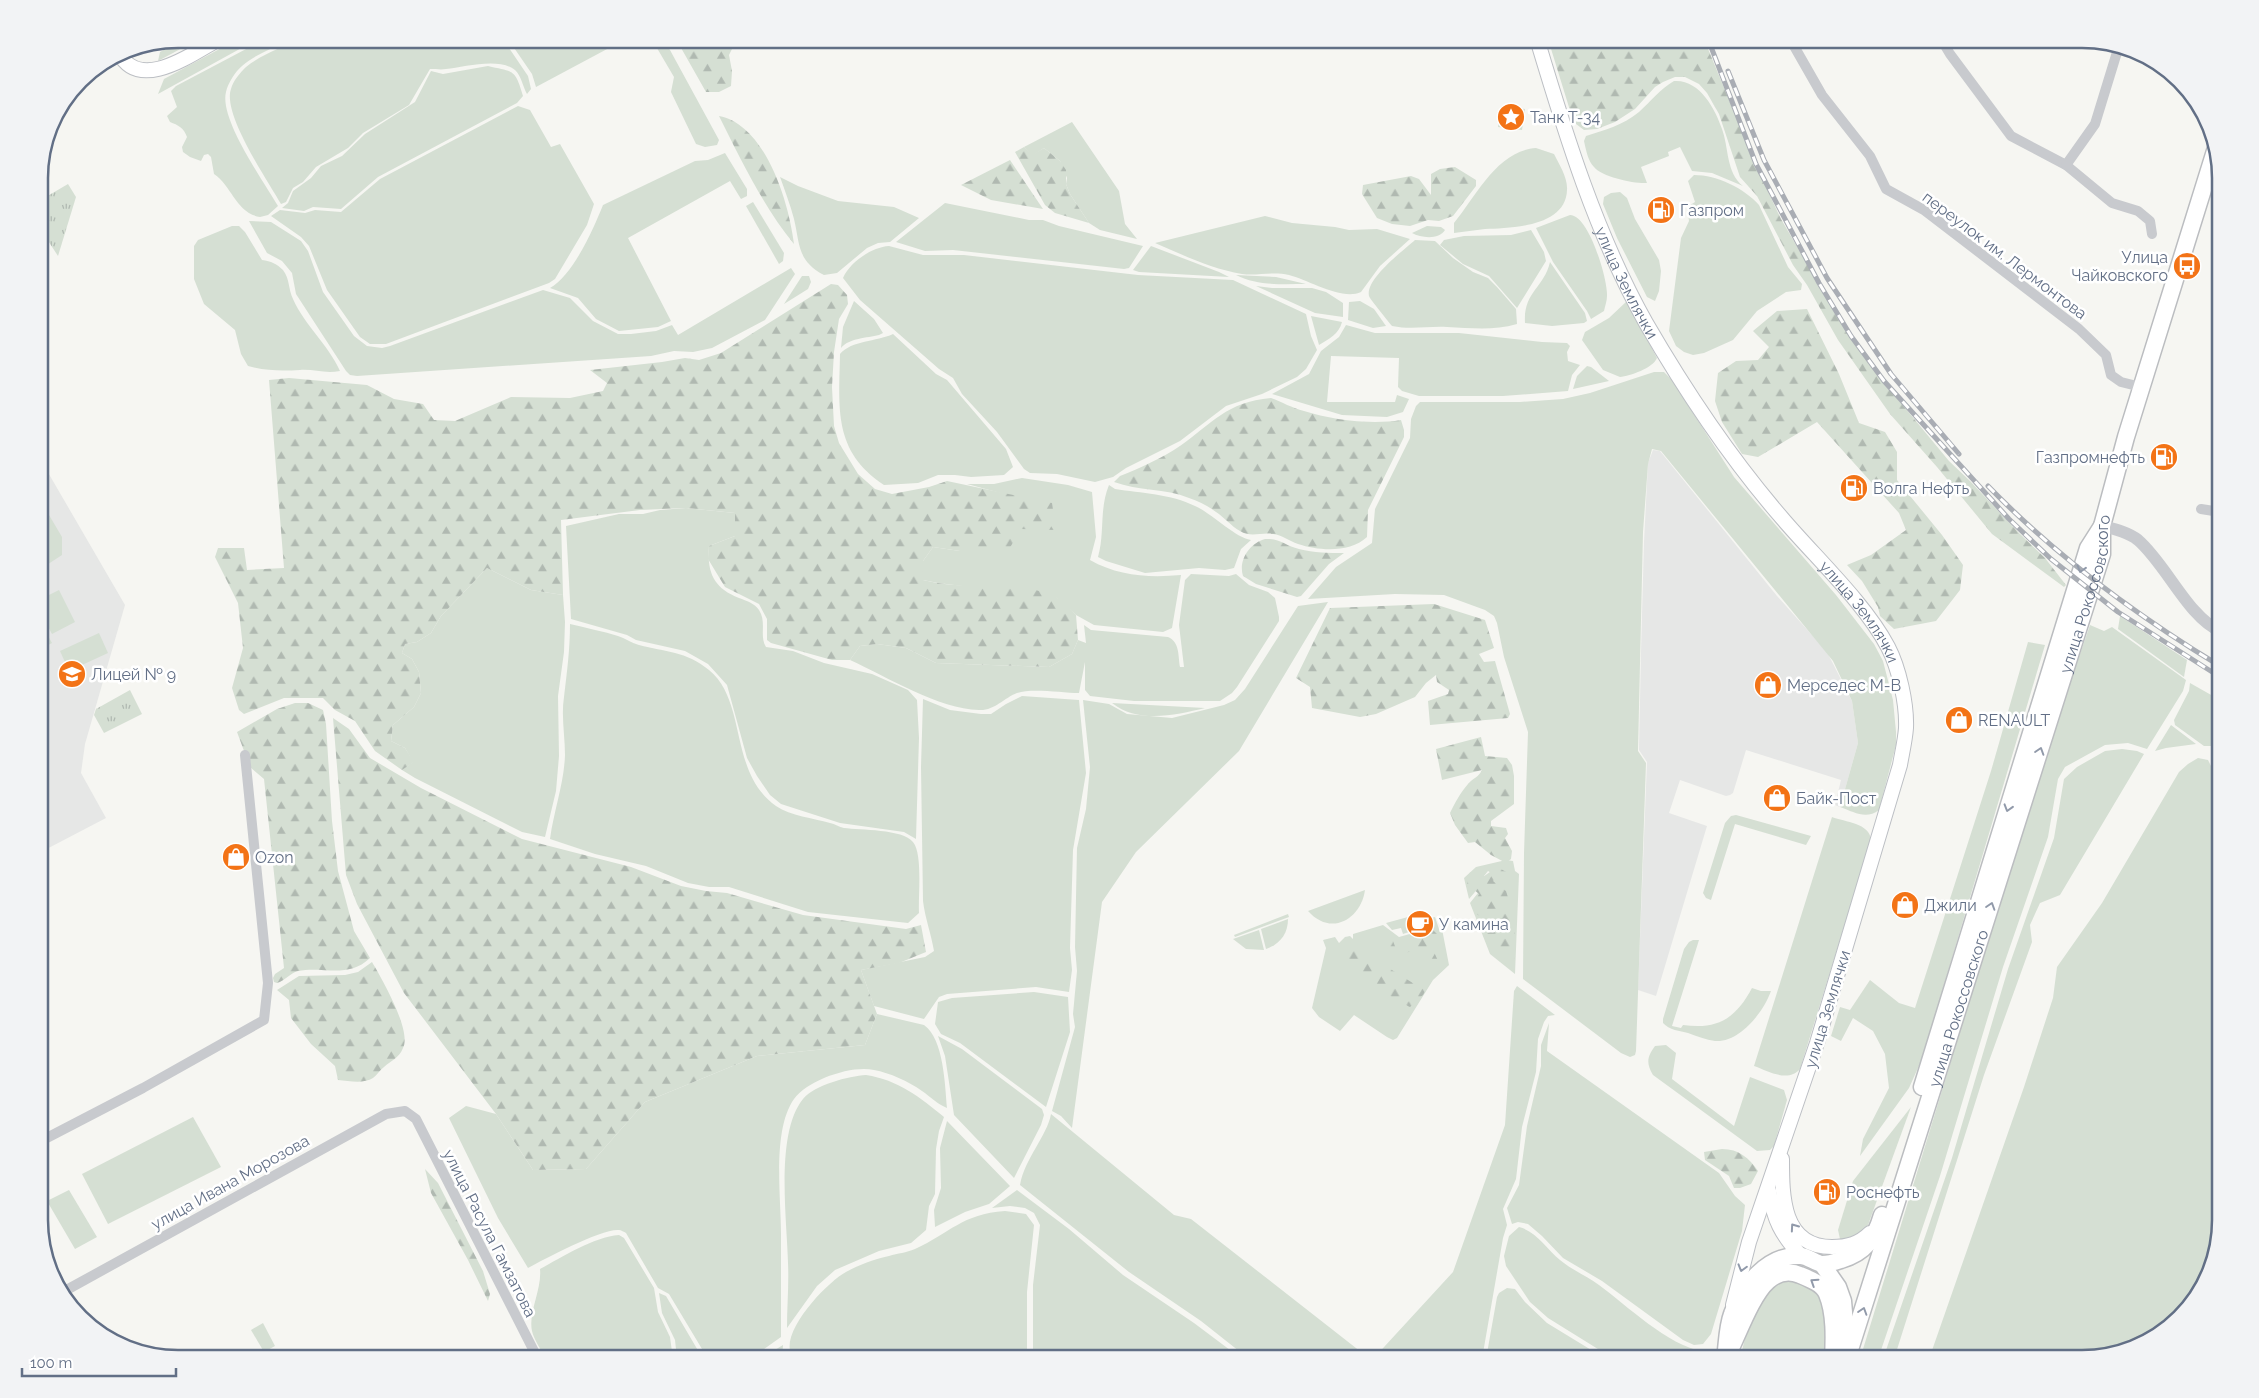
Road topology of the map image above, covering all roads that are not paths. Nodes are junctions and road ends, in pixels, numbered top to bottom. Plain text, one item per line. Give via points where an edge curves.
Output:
1 (201, 48) edge
2 (1540, 48) edge
3 (1795, 48) edge
4 (1946, 48) edge
5 (2117, 53) edge
6 (125, 59) edge
7 (2066, 165) junction
8 (2211, 165) edge
9 (2152, 234) dead end
10 (2141, 387) junction
11 (2201, 509) dead end
12 (2211, 511) edge
13 (2102, 526) junction
14 (2211, 626) edge
15 (245, 755) dead end
16 (416, 1119) joint
17 (48, 1137) edge
18 (1782, 1146) junction
19 (1769, 1188) junction
20 (1880, 1223) junction
21 (1801, 1256) junction
22 (1822, 1264) junction
23 (67, 1289) edge
24 (1732, 1314) junction
25 (533, 1350) edge
26 (1726, 1350) edge
27 (1730, 1350) edge
28 (1841, 1350) edge
29 (1843, 1350) edge
30 (1846, 1350) edge

1 - 6 main road via 158,70 136,68
2 - 18 main road, улица Землячки via 1583,184 1646,323 1713,430 1780,516 1859,605 1888,647 1900,682 1906,727 1900,765 1817,1044
3 - 10 street, переулок им. Лермонтова via 1822,95 1870,156 1886,189 1924,210 2079,329 2106,355 2111,374 2121,382
4 - 7 street via 2010,136
5 - 7 street via 2095,124
7 - 9 street via 2112,203 2138,211 2150,221
8 - 10 highway
10 - 13 highway
11 - 12 street
13 - 14 street via 2136,539
13 -> 20 highway, улица Рокоссовского via 2088,548
30 -> 13 highway, улица Рокоссовского via 2102,554
15 - 17 street via 268,983 264,1020
16 - 23 street, улица Ивана Морозова via 405,1111 386,1114
16 - 25 street, улица Расула Гамзатова
18 - 19 main road, улица Землячки
20 -> 18 main road via 1858,1243 1846,1246 1816,1246 1804,1240 1788,1219 1784,1205
19 - 21 main road via 1778,1226
19 -> 24 main road, улица Землячки via 1749,1242
20 - 22 highway, улица Рокоссовского via 1867,1247 1859,1253
21 - 22 highway
21 - 24 highway via 1780,1259 1755,1275
22 - 29 highway via 1838,1287 1843,1301
24 - 26 highway, улица Землячки
28 -> 27 highway via 1827,1293 1816,1282 1797,1273 1783,1272 1768,1280 1757,1295

